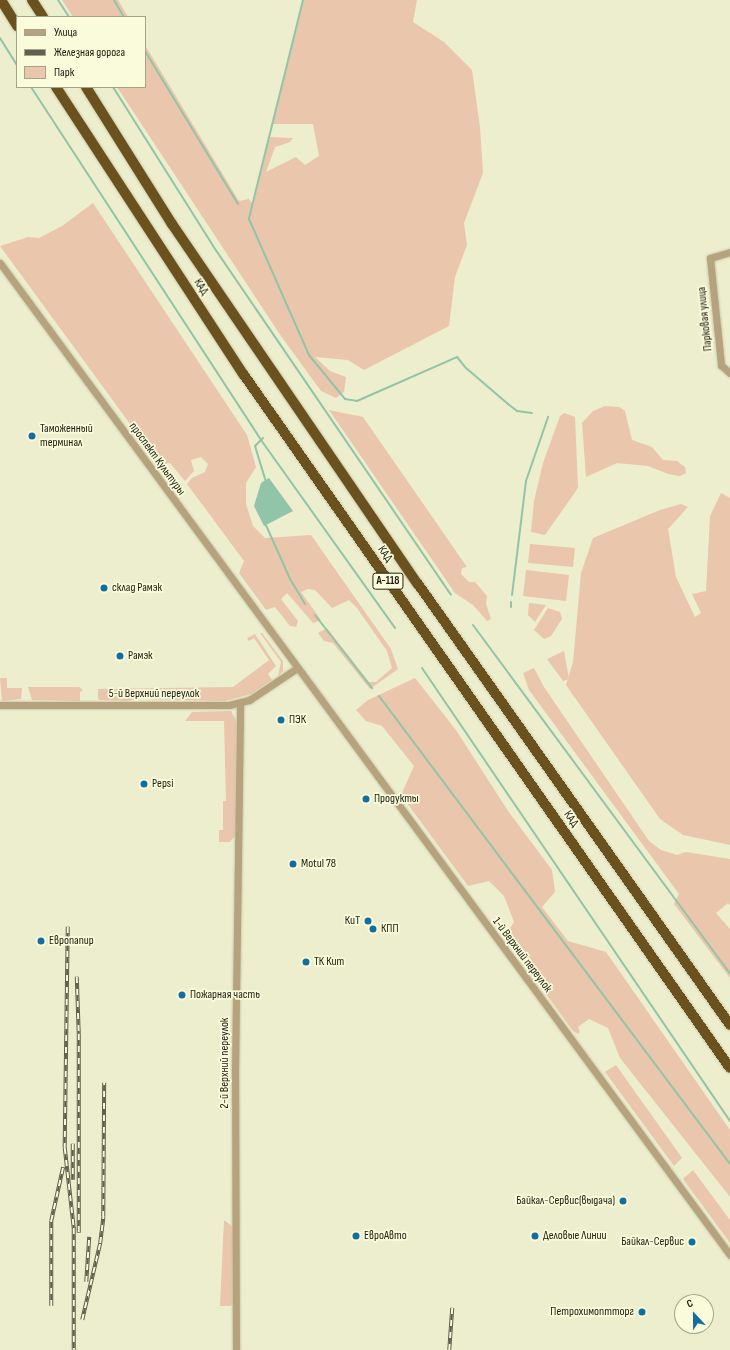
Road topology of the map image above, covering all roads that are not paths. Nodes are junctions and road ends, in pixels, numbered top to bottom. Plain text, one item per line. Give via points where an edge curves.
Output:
1 (1, 0) edge
2 (32, 0) edge
3 (42, 16) edge
4 (16, 24) edge
5 (57, 88) edge
6 (87, 88) edge
7 (730, 252) edge
8 (0, 263) edge
9 (730, 372) edge
10 (297, 668) junction
11 (240, 703) junction
12 (0, 705) edge
13 (730, 1025) edge
14 (730, 1068) edge
15 (730, 1255) edge
16 (236, 1350) edge

1 - 4 highway
2 - 3 highway
5 - 14 highway, КАД / А-118 via 240,369
6 - 13 highway, КАД / А-118 via 172,224 400,558
7 - 9 street, Парковая улица via 710,258 720,365
8 - 10 street, проспект Культуры
10 - 11 street, 5-й Верхний переулок
10 - 15 street, 1-й Верхний переулок
11 - 12 street, 5-й Верхний переулок via 198,706
11 - 16 street, 2-й Верхний переулок via 235,1072

